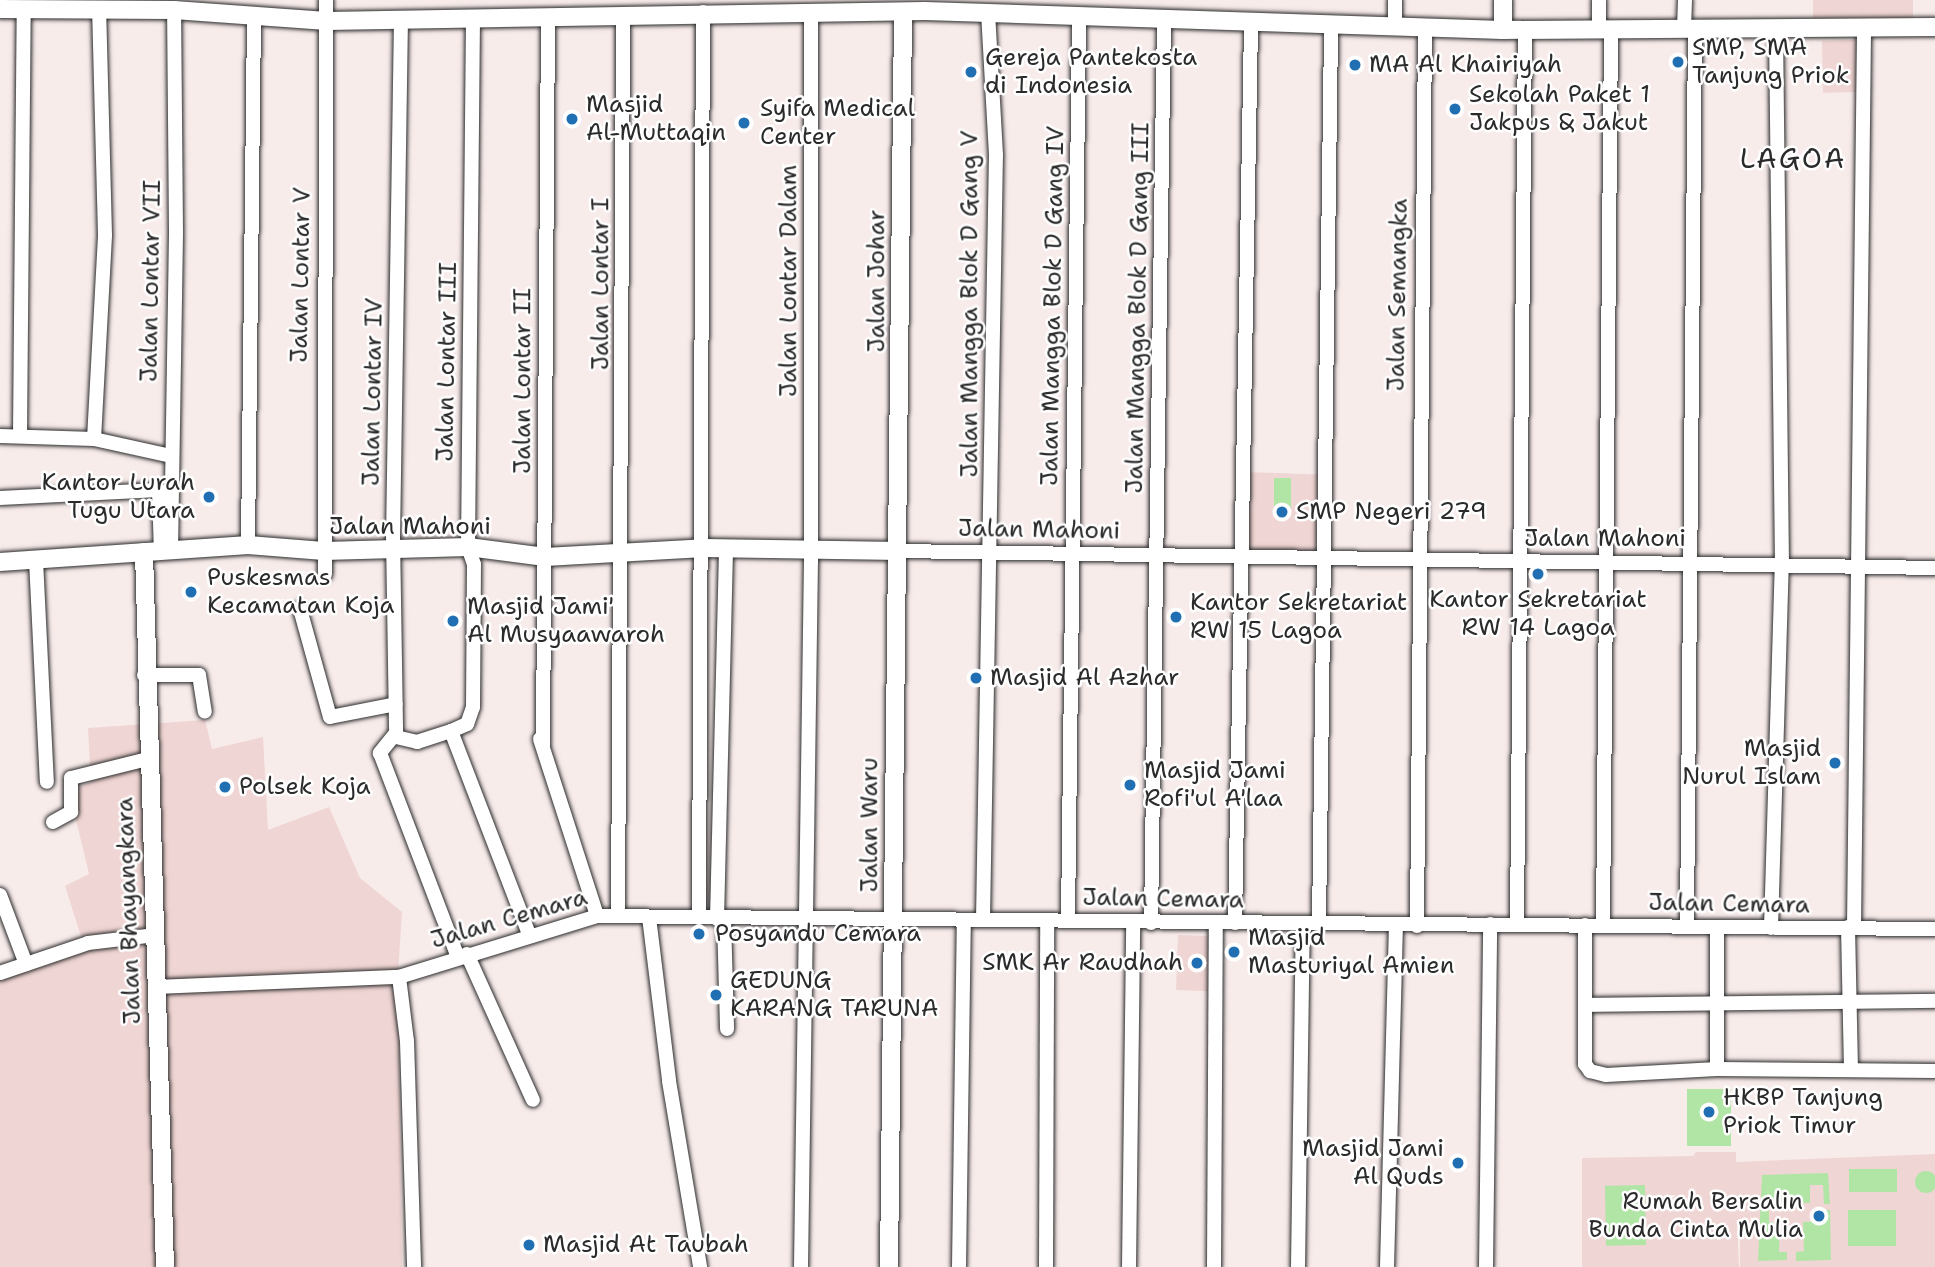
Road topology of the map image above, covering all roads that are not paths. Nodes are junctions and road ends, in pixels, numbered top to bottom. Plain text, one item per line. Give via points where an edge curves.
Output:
1 (327, 0) edge
2 (1395, 0) edge
3 (1503, 0) edge
4 (1599, 0) edge
5 (1685, 0) edge
6 (925, 6) edge
7 (802, 7) edge
8 (0, 9) edge
9 (24, 10) junction
10 (174, 10) junction
11 (99, 11) junction
12 (703, 12) junction
13 (903, 12) junction
14 (988, 12) junction
15 (624, 14) junction
16 (1079, 15) junction
17 (548, 16) junction
18 (254, 17) junction
19 (474, 17) junction
20 (401, 18) junction
21 (1164, 19) junction
22 (327, 21) junction
23 (1251, 24) junction
24 (1395, 25) junction
25 (1331, 26) junction
26 (1425, 27) junction
27 (1935, 27) edge
28 (1864, 28) junction
29 (1525, 29) junction
30 (1605, 29) junction
31 (1690, 29) junction
32 (1776, 29) junction
33 (1503, 30) junction
34 (20, 435) junction
35 (0, 436) edge
36 (94, 439) junction
37 (171, 456) junction
38 (0, 498) edge
39 (248, 545) junction
40 (468, 547) junction
41 (704, 548) junction
42 (395, 549) junction
43 (726, 549) junction
44 (811, 550) junction
45 (324, 551) junction
46 (900, 551) junction
47 (159, 552) junction
48 (624, 554) junction
49 (988, 554) junction
50 (1072, 556) junction
51 (1157, 556) junction
52 (1322, 556) junction
53 (545, 557) junction
54 (1240, 558) junction
55 (36, 560) junction
56 (0, 562) edge
57 (1605, 562) junction
58 (1418, 563) junction
59 (1521, 563) junction
60 (1690, 563) junction
61 (1782, 566) junction
62 (1861, 568) junction
63 (1935, 568) edge
64 (325, 574) dead end
65 (300, 609) dead end
66 (145, 675) junction
67 (396, 704) junction
68 (205, 712) dead end
69 (534, 725) dead end
70 (396, 737) junction
71 (453, 738) junction
72 (543, 746) junction
73 (147, 759) junction
74 (47, 782) dead end
75 (53, 822) dead end
76 (0, 898) edge
77 (597, 916) junction
78 (618, 916) junction
79 (649, 917) junction
80 (699, 918) junction
81 (720, 919) junction
82 (807, 920) junction
83 (964, 920) junction
84 (983, 920) junction
85 (1047, 920) junction
86 (1068, 920) junction
87 (894, 921) junction
88 (1151, 923) junction
89 (1235, 923) junction
90 (1319, 924) junction
91 (1490, 924) junction
92 (1517, 924) junction
93 (1585, 925) junction
94 (1603, 925) junction
95 (1687, 925) junction
96 (1396, 926) junction
97 (1417, 926) junction
98 (1303, 927) junction
99 (1717, 927) junction
100 (1851, 927) junction
101 (1771, 928) junction
102 (1133, 929) junction
103 (1935, 929) edge
104 (1217, 930) junction
105 (529, 934) junction
106 (156, 935) junction
107 (462, 956) junction
108 (26, 964) junction
109 (0, 973) edge
110 (398, 977) junction
111 (158, 987) junction
112 (1935, 1001) edge
113 (1850, 1002) junction
114 (1716, 1003) junction
115 (1586, 1005) junction
116 (727, 1029) dead end
117 (1717, 1069) junction
118 (1851, 1070) junction
119 (1935, 1071) edge
120 (533, 1100) dead end
121 (165, 1267) edge
122 (414, 1267) edge
123 (700, 1267) edge
124 (801, 1267) edge
125 (888, 1267) edge
126 (959, 1267) edge
127 (1046, 1267) edge
128 (1129, 1267) edge
129 (1214, 1267) edge
130 (1298, 1267) edge
131 (1387, 1267) edge
132 (1486, 1267) edge

1 - 22 street, Jalan Lontar V
2 - 24 street
3 - 33 street
4 - 30 street
5 - 31 street
6 - 13 street
6 - 14 street
7 - 12 street
7 - 13 street
7 - 44 street, Jalan Lontar Dalam
8 - 9 street
9 - 11 street
9 - 34 street
10 - 11 street
10 - 18 street
10 - 37 street, Jalan Lontar VII
11 - 36 street via 105,235
12 - 15 street
12 - 41 street
13 - 46 street, Jalan Johar
14 - 16 street
14 - 49 street, Jalan Mangga Blok D Gang V via 996,155
15 - 17 street
15 - 48 street, Jalan Lontar I
16 - 21 street
16 - 50 street, Jalan Mangga Blok D Gang IV
17 - 19 street
17 - 53 street, Jalan Lontar II
18 - 22 street
18 - 39 street
19 - 20 street
19 - 40 street, Jalan Lontar III
20 - 22 street
20 - 42 street, Jalan Lontar IV
21 - 23 street
21 - 51 street, Jalan Mangga Blok D Gang III
22 - 45 street, Jalan Lontar V
23 - 25 street
23 - 54 street
24 - 25 street
24 - 26 street
25 - 52 street
26 - 33 street
26 - 58 street, Jalan Semangka
27 - 28 street
28 - 32 street
28 - 62 street
29 - 30 street
29 - 33 street
29 - 59 street
30 - 31 street
30 - 57 street
31 - 32 street
31 - 60 street
32 - 61 street
34 - 35 street
34 - 36 street
36 - 37 street
37 - 47 street, Jalan Lontar VII
38 - 47 street via 159,490
39 - 45 street, Jalan Mahoni
39 - 47 street, Jalan Mahoni
40 - 42 street, Jalan Mahoni
40 - 53 street, Jalan Mahoni
40 - 71 street, Jalan Lontar III via 474,564 473,707 467,724
41 - 43 street, Jalan Mahoni
41 - 48 street, Jalan Mahoni
41 - 80 street
42 - 45 street, Jalan Mahoni
42 - 67 street, Jalan Lontar IV
43 - 44 street, Jalan Mahoni
43 - 81 street
44 - 46 street, Jalan Mahoni
44 - 82 street, Jalan Lontar Dalam
45 - 64 street, Jalan Lontar V
46 - 49 street, Jalan Mahoni
46 - 87 street, Jalan Waru
47 - 55 street, Jalan Mahoni
47 - 66 street, Jalan Bhayangkara
48 - 53 street, Jalan Mahoni
48 - 78 street, Jalan Lontar I
49 - 50 street, Jalan Mahoni
49 - 84 street, Jalan Mangga Blok D Gang V
50 - 51 street, Jalan Mahoni
50 - 86 street, Jalan Mangga Blok D Gang IV
51 - 54 street, Jalan Mahoni
51 - 88 street, Jalan Mangga Blok D Gang III
52 - 54 street, Jalan Mahoni
52 - 58 street, Jalan Mahoni
52 - 90 street
53 - 72 street, Jalan Lontar II
54 - 89 street
55 - 56 street, Jalan Mahoni
55 - 74 street
57 - 59 street, Jalan Mahoni
57 - 60 street, Jalan Mahoni
57 - 94 street
58 - 59 street, Jalan Mahoni
58 - 97 street, Jalan Semangka
59 - 92 street
60 - 61 street, Jalan Mahoni
60 - 95 street
61 - 62 street, Jalan Mahoni
61 - 101 street
62 - 63 street, Jalan Mahoni
62 - 100 street
65 - 67 street via 330,717
66 - 68 street via 199,675
66 - 73 street, Jalan Bhayangkara
67 - 70 street, Jalan Lontar IV
69 - 72 street
70 - 71 street via 417,742
70 - 107 street via 381,749 381,759
71 - 105 street
72 - 77 street
73 - 75 street via 71,778 71,812
73 - 106 street, Jalan Bhayangkara
76 - 108 street
77 - 78 street, Jalan Cemara
77 - 105 street, Jalan Cemara
78 - 79 street, Jalan Cemara
79 - 80 street, Jalan Cemara
79 - 123 street via 669,1081
80 - 81 street, Jalan Cemara
81 - 82 street, Jalan Cemara
81 - 116 street
82 - 87 street, Jalan Cemara
82 - 124 street, Jalan Lontar Dalam
83 - 84 street, Jalan Cemara
83 - 87 street, Jalan Cemara
83 - 126 street
84 - 85 street, Jalan Cemara
85 - 86 street, Jalan Cemara
85 - 127 street
86 - 102 street, Jalan Cemara
87 - 125 street, Jalan Waru
88 - 102 street, Jalan Cemara
88 - 104 street, Jalan Cemara
89 - 98 street, Jalan Cemara
89 - 104 street, Jalan Cemara
90 - 96 street, Jalan Cemara
90 - 98 street, Jalan Cemara
91 - 92 street, Jalan Cemara
91 - 97 street, Jalan Cemara
91 - 132 street
92 - 93 street, Jalan Cemara
93 - 94 street, Jalan Cemara
93 - 115 street
94 - 95 street, Jalan Cemara
95 - 99 street, Jalan Cemara
96 - 97 street, Jalan Cemara
96 - 131 street
98 - 130 street
99 - 101 street, Jalan Cemara
99 - 114 street
100 - 101 street, Jalan Cemara
100 - 103 street, Jalan Cemara
100 - 113 street
102 - 128 street
104 - 129 street
105 - 107 street, Jalan Cemara
106 - 108 street via 88,943
106 - 111 street, Jalan Bhayangkara
107 - 110 street, Jalan Cemara
107 - 120 street
108 - 109 street
110 - 111 street, Jalan Cemara
110 - 122 street via 407,1041
111 - 121 street, Jalan Bhayangkara
112 - 113 street
113 - 114 street
113 - 118 street
114 - 115 street
114 - 117 street
115 - 117 street via 1585,1064 1590,1071 1606,1075
117 - 118 street
118 - 119 street

